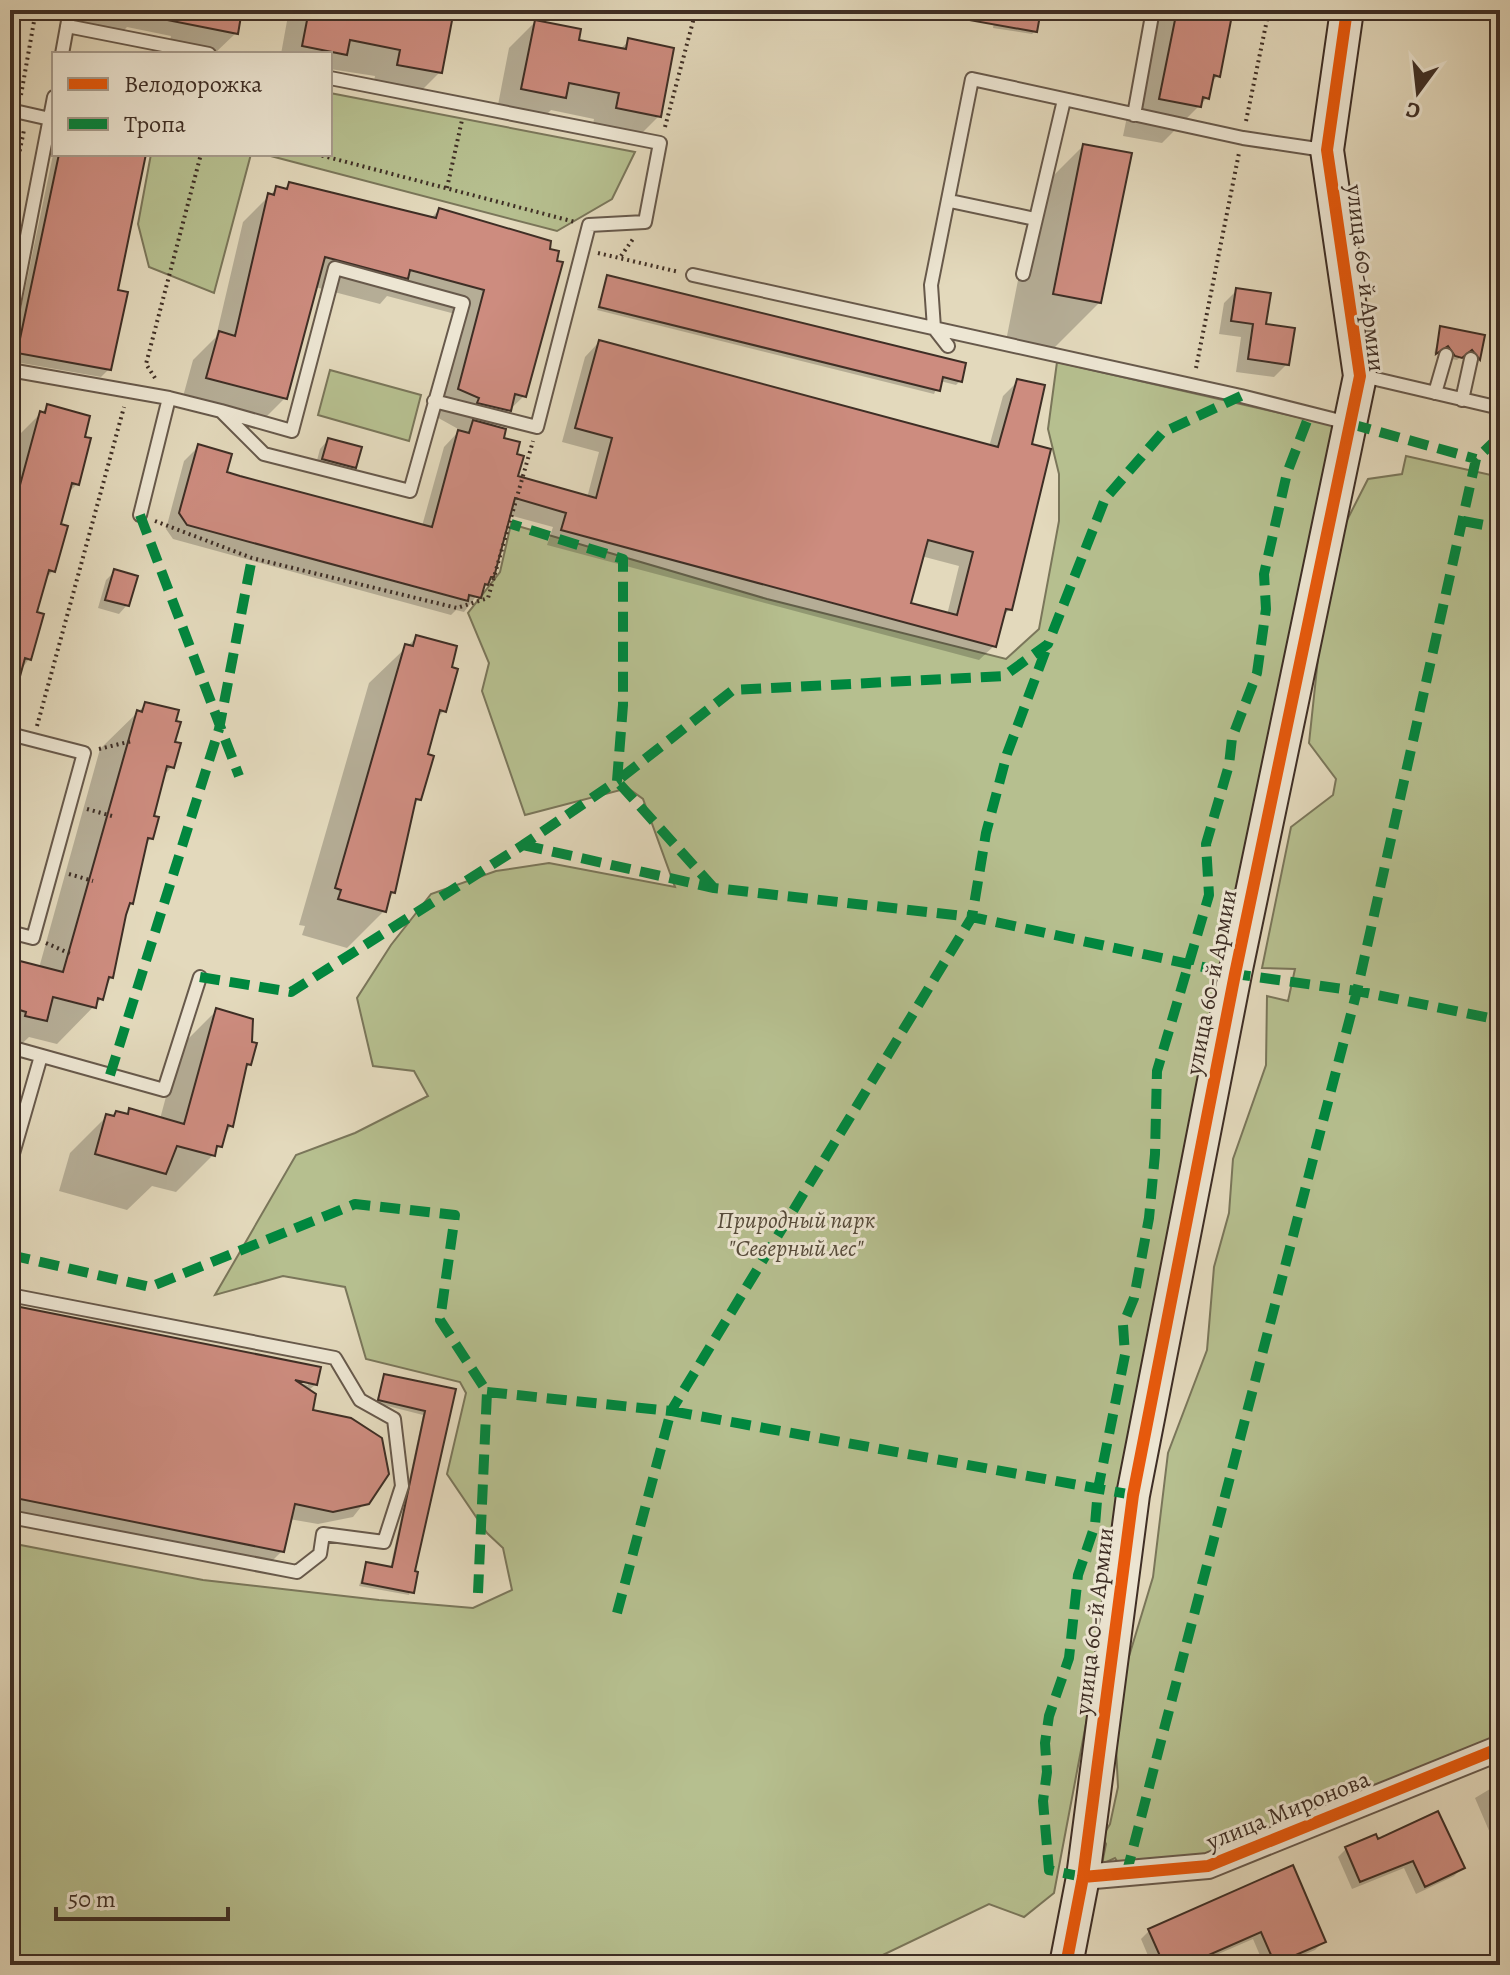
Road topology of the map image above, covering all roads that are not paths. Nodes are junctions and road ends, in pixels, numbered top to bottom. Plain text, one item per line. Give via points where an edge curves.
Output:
1 (70, 10) edge
2 (1153, 10) edge
3 (1347, 10) edge
4 (67, 26) junction
5 (62, 52) edge
6 (199, 52) edge
7 (332, 78) edge
8 (1064, 100) junction
9 (52, 108) edge
10 (10, 110) edge
11 (1134, 115) junction
12 (50, 119) junction
13 (1327, 150) junction
14 (950, 201) junction
15 (1035, 219) junction
16 (1023, 274) dead end
17 (693, 275) road end
18 (10, 324) edge
19 (934, 328) junction
20 (948, 346) dead end
21 (1446, 355) dead end
22 (1471, 359) dead end
23 (10, 370) edge
24 (1360, 376) junction
25 (1435, 393) junction
26 (169, 398) junction
27 (1462, 400) junction
28 (434, 401) junction
29 (1500, 408) edge
30 (221, 411) junction
31 (1351, 424) junction
32 (140, 515) road end
33 (10, 734) edge
34 (10, 932) edge
35 (200, 977) dead end
36 (10, 1047) edge
37 (41, 1056) junction
38 (10, 1164) edge
39 (10, 1295) edge
40 (10, 1517) edge
41 (1500, 1748) edge
42 (1083, 1877) junction
43 (1066, 1965) edge

1 - 4 lane
2 - 11 lane
3 - 13 street, улица 60-й Армии
4 - 5 lane
4 - 6 lane
7 - 28 lane via 660,143 645,222 589,225 537,427
8 - 11 lane
8 - 14 lane via 972,79
8 - 15 lane
9 - 12 lane
10 - 12 lane
11 - 13 lane
12 - 18 lane
13 - 24 street, улица 60-й Армии
14 - 15 lane
14 - 19 lane via 931,285
15 - 16 lane
17 - 19 lane
19 - 20 lane
19 - 31 lane
21 - 25 lane
22 - 27 lane
23 - 26 lane
24 - 25 lane
24 - 31 street, улица 60-й Армии
25 - 27 lane
26 - 30 lane
26 - 32 lane
27 - 29 lane
28 - 30 lane via 410,491 264,454
28 - 30 lane via 463,303 335,268 292,431
31 - 42 street, улица 60-й Армии via 1133,1495
33 - 34 lane via 84,753 33,938
35 - 37 lane via 164,1090
36 - 37 lane
37 - 38 lane
39 - 40 lane via 335,1358 360,1400 394,1419 402,1486 384,1542 323,1534 320,1554 297,1572
41 - 42 street, улица Миронова via 1208,1866
42 - 43 street, улица 60-й Армии

